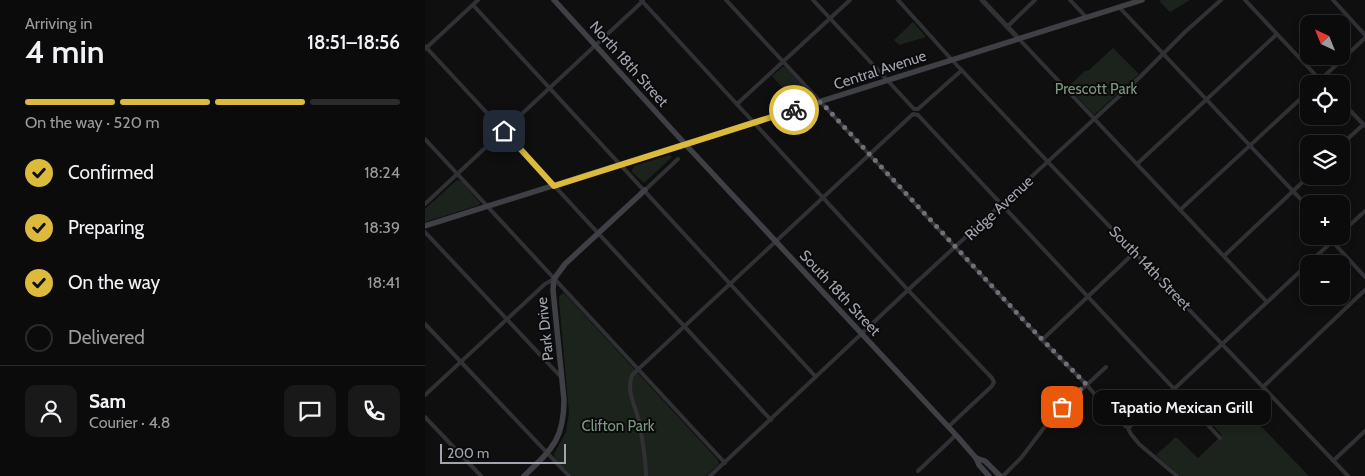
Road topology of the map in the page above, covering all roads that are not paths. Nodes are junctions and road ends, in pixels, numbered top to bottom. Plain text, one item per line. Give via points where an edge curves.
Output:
1 (478, 0) edge
2 (554, 0) edge
3 (726, 0) edge
4 (813, 0) edge
5 (850, 0) edge
6 (897, 0) edge
7 (982, 0) edge
8 (1035, 0) edge
9 (1070, 0) edge
10 (1142, 0) edge
11 (1221, 0) edge
12 (1245, 0) edge
13 (1333, 0) edge
14 (642, 1) edge
15 (473, 5) junction
16 (1119, 8) junction
17 (1086, 17) junction
18 (830, 19) junction
19 (1007, 27) junction
20 (1277, 34) junction
21 (1365, 36) edge
22 (1019, 39) junction
23 (596, 45) junction
24 (426, 48) edge
25 (1164, 54) junction
26 (952, 60) junction
27 (784, 62) junction
28 (962, 70) junction
29 (1316, 75) edge
30 (1326, 75) edge
31 (887, 81) junction
32 (550, 88) junction
33 (1207, 99) junction
34 (1300, 99) edge
35 (821, 102) junction
36 (737, 104) junction
37 (1350, 110) edge
38 (916, 112) junction
39 (1094, 119) junction
40 (754, 123) junction
41 (1364, 125) edge
42 (504, 131) junction
43 (1350, 138) edge
44 (425, 139) edge
45 (686, 145) junction
46 (1250, 145) junction
47 (869, 155) junction
48 (678, 159) dead end
49 (1048, 162) junction
50 (1137, 164) junction
51 (621, 165) junction
52 (457, 174) junction
53 (1300, 184) edge
54 (554, 186) junction
55 (645, 190) junction
56 (1293, 191) junction
57 (823, 198) junction
58 (1300, 198) edge
59 (425, 204) edge
60 (1002, 204) junction
61 (487, 207) junction
62 (1180, 210) junction
63 (1365, 211) edge
64 (1350, 225) edge
65 (425, 226) edge
66 (425, 232) edge
67 (598, 234) junction
68 (776, 242) junction
69 (1328, 245) edge
70 (1336, 245) edge
71 (955, 248) junction
72 (1135, 252) junction
73 (1224, 256) junction
74 (1365, 277) edge
75 (554, 279) junction
76 (731, 284) junction
77 (908, 290) junction
78 (1365, 290) edge
79 (1088, 297) junction
80 (1267, 302) junction
81 (507, 320) junction
82 (425, 324) edge
83 (685, 326) junction
84 (861, 334) junction
85 (1042, 340) junction
86 (1222, 344) junction
87 (461, 362) junction
88 (1106, 367) dead end
89 (638, 369) junction
90 (816, 376) junction
91 (562, 379) junction
92 (1086, 384) junction
93 (1263, 387) junction
94 (1174, 388) junction
95 (425, 395) edge
96 (425, 417) edge
97 (771, 420) junction
98 (948, 427) junction
99 (1128, 428) junction
100 (1365, 431) edge
101 (956, 435) junction
102 (1220, 438) dead end
103 (548, 454) junction
104 (976, 458) junction
105 (1333, 461) junction
106 (725, 463) junction
107 (918, 471) dead end
108 (481, 476) edge
109 (524, 476) edge
110 (569, 476) edge
111 (647, 476) edge
112 (710, 476) edge
113 (989, 476) edge
114 (1001, 476) edge
115 (1177, 476) edge
116 (1348, 476) edge

1 - 15 street
2 - 23 main road, North 18th Street
3 - 27 street
4 - 18 street
5 - 18 street
6 - 26 street, South 14th Street
7 - 19 street
8 - 19 street
9 - 17 street
10 - 16 main road, Central Avenue
11 - 25 street, Ridge Avenue
12 - 20 street
13 - 21 street
14 - 23 street
14 - 36 street
15 - 24 street
15 - 32 street
16 - 17 main road, Central Avenue
16 - 25 street
17 - 22 main road, Central Avenue
18 - 27 street
18 - 31 street
19 - 22 street
20 - 29 street
20 - 33 street
21 - 30 street
22 - 26 main road, Central Avenue
22 - 39 street
23 - 32 street
23 - 45 main road, North 18th Street
24 - 42 street
25 - 33 street
25 - 39 street, Ridge Avenue
26 - 28 street, South 14th Street
26 - 31 main road, Central Avenue
27 - 35 street
27 - 36 street
28 - 38 street
28 - 49 street, South 14th Street
31 - 35 main road, Central Avenue
31 - 38 street
32 - 42 street
32 - 51 street
33 - 46 street
33 - 50 street
34 - 46 street
35 - 40 main road, Central Avenue
35 - 47 street
36 - 40 street
37 - 41 street
38 - 47 street
38 - 60 street
39 - 49 street, Ridge Avenue
39 - 50 street
40 - 45 main road, Central Avenue
40 - 57 street
41 - 43 street
42 - 52 street
42 - 54 street
44 - 52 street
45 - 51 main road, Central Avenue
45 - 68 main road, South 18th Street
46 - 56 street
46 - 62 street
47 - 57 street
47 - 71 street
48 - 55 street, Park Drive
49 - 60 street, Ridge Avenue
49 - 72 street, South 14th Street
50 - 62 street
51 - 54 main road, Central Avenue
51 - 55 street
52 - 59 street
52 - 61 street
53 - 56 street
54 - 61 main road, Central Avenue
54 - 67 street
55 - 67 main road, Park Drive
55 - 76 street
56 - 58 street
56 - 73 street
57 - 68 street
57 - 77 street
60 - 71 street, Ridge Avenue
60 - 79 street
61 - 65 main road, Central Avenue
61 - 75 street
62 - 73 street
63 - 64 street
66 - 81 street
67 - 75 main road, Park Drive via 565,264
67 - 83 street
68 - 76 street
68 - 84 main road, South 18th Street
69 - 80 street
70 - 74 street
71 - 77 street, Ridge Avenue
71 - 85 street
72 - 79 street
72 - 86 street, South 14th Street
73 - 80 street
75 - 81 street
75 - 89 street
75 - 91 main road, Park Drive
76 - 83 street
76 - 90 street
77 - 84 street, Ridge Avenue
77 - 98 street via 994,382
78 - 93 street
79 - 85 street
79 - 94 street
80 - 86 street
81 - 87 street
81 - 91 street
82 - 87 street
83 - 89 street
83 - 97 street
84 - 90 street, Ridge Avenue
84 - 98 main road, South 18th Street
85 - 92 street
86 - 93 street, South 14th Street
86 - 94 street
87 - 95 street
87 - 103 street
88 - 92 street
89 - 106 street
89 - 111 street via 631,374 629,392 638,419
90 - 97 street, Ridge Avenue
91 - 103 main road, Park Drive via 564,417
92 - 99 street
92 - 114 street via 1053,416 1021,458
93 - 105 street, South 14th Street
94 - 99 street
94 - 102 street
96 - 108 street
97 - 106 street, Ridge Avenue
98 - 101 main road, South 18th Street
99 - 115 street via 1139,444
100 - 105 street
101 - 104 main road, South 18th Street
101 - 107 street
103 - 109 main road, Park Drive
103 - 110 street
104 - 113 main road, South 18th Street
104 - 114 main road, South 18th Street via 985,461
105 - 116 street, South 14th Street
106 - 112 street, Ridge Avenue

